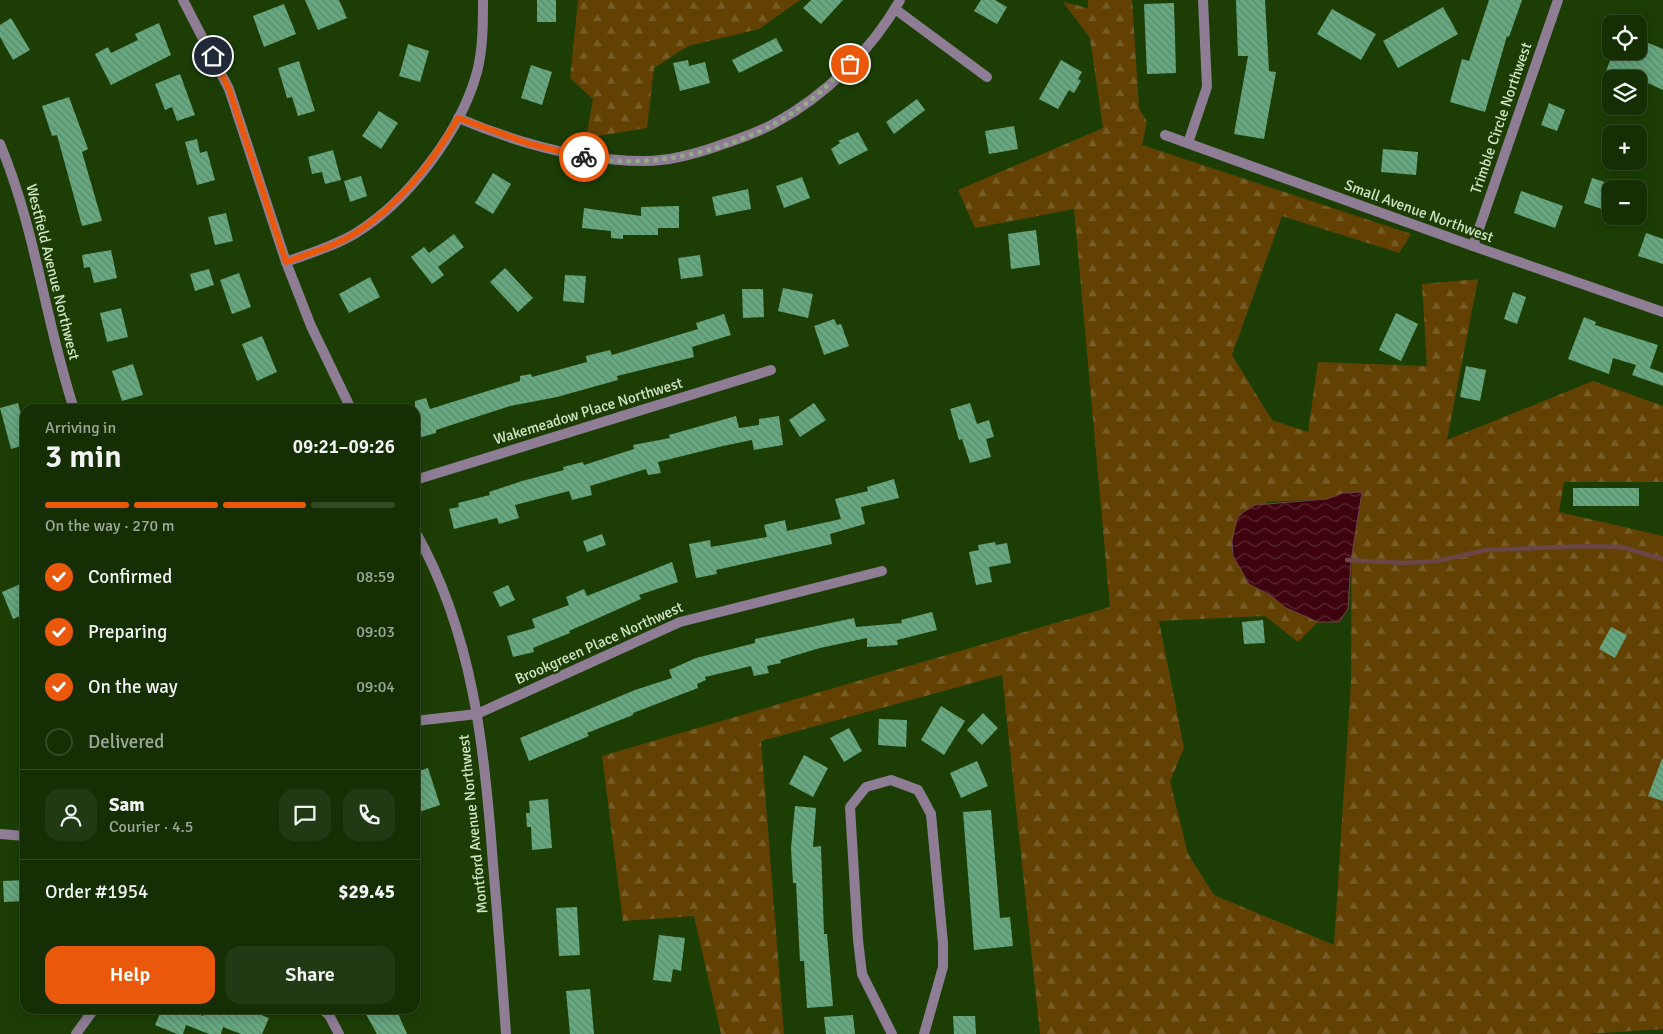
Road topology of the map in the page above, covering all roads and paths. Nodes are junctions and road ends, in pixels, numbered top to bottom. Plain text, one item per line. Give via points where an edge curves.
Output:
1 (183, 0) edge
2 (483, 0) edge
3 (1203, 0) edge
4 (1558, 0) edge
5 (897, 5) edge
6 (987, 77) dead end
7 (458, 118) junction
8 (1166, 135) dead end
9 (0, 144) edge
10 (1188, 144) junction
11 (1473, 246) junction
12 (286, 262) junction
13 (1663, 312) edge
14 (771, 370) dead end
15 (72, 404) edge
16 (348, 404) edge
17 (420, 478) edge
18 (420, 541) edge
19 (882, 571) dead end
20 (477, 714) junction
21 (420, 720) edge
22 (0, 834) edge
23 (20, 836) edge
24 (90, 1014) edge
25 (328, 1014) edge
26 (76, 1034) edge
27 (340, 1034) edge
28 (506, 1034) edge
29 (892, 1034) edge
30 (924, 1034) edge

1 - 12 street via 229,89
2 - 7 street via 477,72
3 - 10 street via 1207,87
4 - 11 street, Trimble Circle Northwest
5 - 6 street
5 - 7 street via 863,50 800,108 753,134 704,151 646,161 586,158 530,144
7 - 12 street via 421,175 375,219 356,233
8 - 10 street, Small Avenue Northwest
9 - 15 street, Westfield Avenue Northwest via 13,175 36,253
10 - 11 street, Small Avenue Northwest
11 - 13 street, Small Avenue Northwest
12 - 16 street via 311,326
14 - 17 street, Wakemeadow Place Northwest
18 - 20 street, Montford Avenue Northwest via 443,588 465,654
19 - 20 street, Brookgreen Place Northwest via 680,622
20 - 21 street, Brookgreen Place Northwest
20 - 28 street, Montford Avenue Northwest via 488,789
22 - 23 street
24 - 26 street
25 - 27 street
29 - 30 street via 862,974 850,807 866,787 891,780 918,790 931,814 943,967

